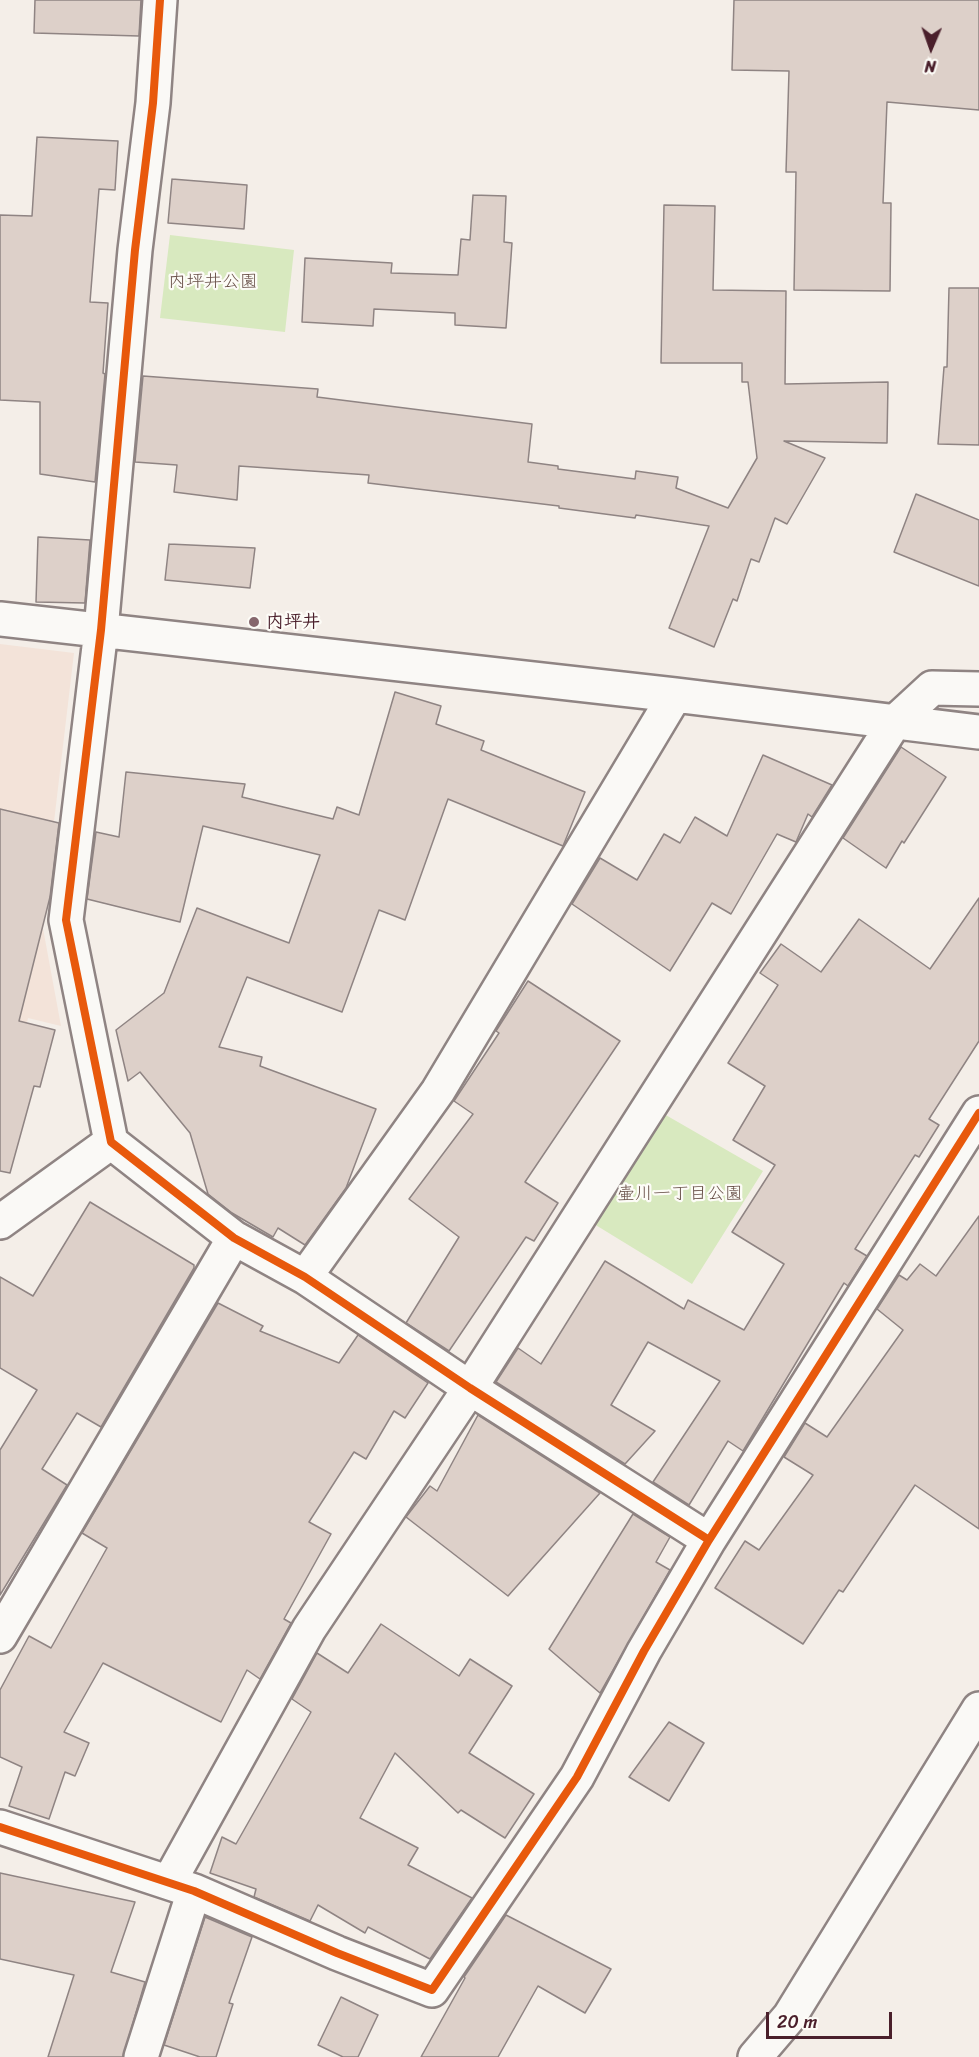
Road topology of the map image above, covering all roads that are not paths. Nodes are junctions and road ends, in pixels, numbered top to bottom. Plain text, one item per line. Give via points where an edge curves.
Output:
1 (160, 0) edge
2 (0, 619) edge
3 (101, 630) junction
4 (979, 689) edge
5 (675, 694) junction
6 (894, 723) junction
7 (979, 732) edge
8 (979, 1113) edge
9 (111, 1142) junction
10 (0, 1222) edge
11 (234, 1238) junction
12 (305, 1277) junction
13 (470, 1388) junction
14 (709, 1540) junction
15 (0, 1636) edge
16 (979, 1709) edge
17 (0, 1827) edge
18 (182, 1887) junction
19 (141, 2057) edge
20 (755, 2057) edge

1 - 3 street
2 - 3 street
3 - 5 street
3 - 9 street via 66,920
4 - 6 street via 932,688
5 - 6 street
5 - 12 street via 438,1091
6 - 7 street
6 - 13 street
8 - 14 street
9 - 10 street
9 - 11 street
11 - 12 street
11 - 15 street
12 - 13 street
13 - 14 street
13 - 18 street via 309,1629
14 - 18 street via 577,1776 432,1990
16 - 20 street via 790,2016
17 - 18 street
18 - 19 street

